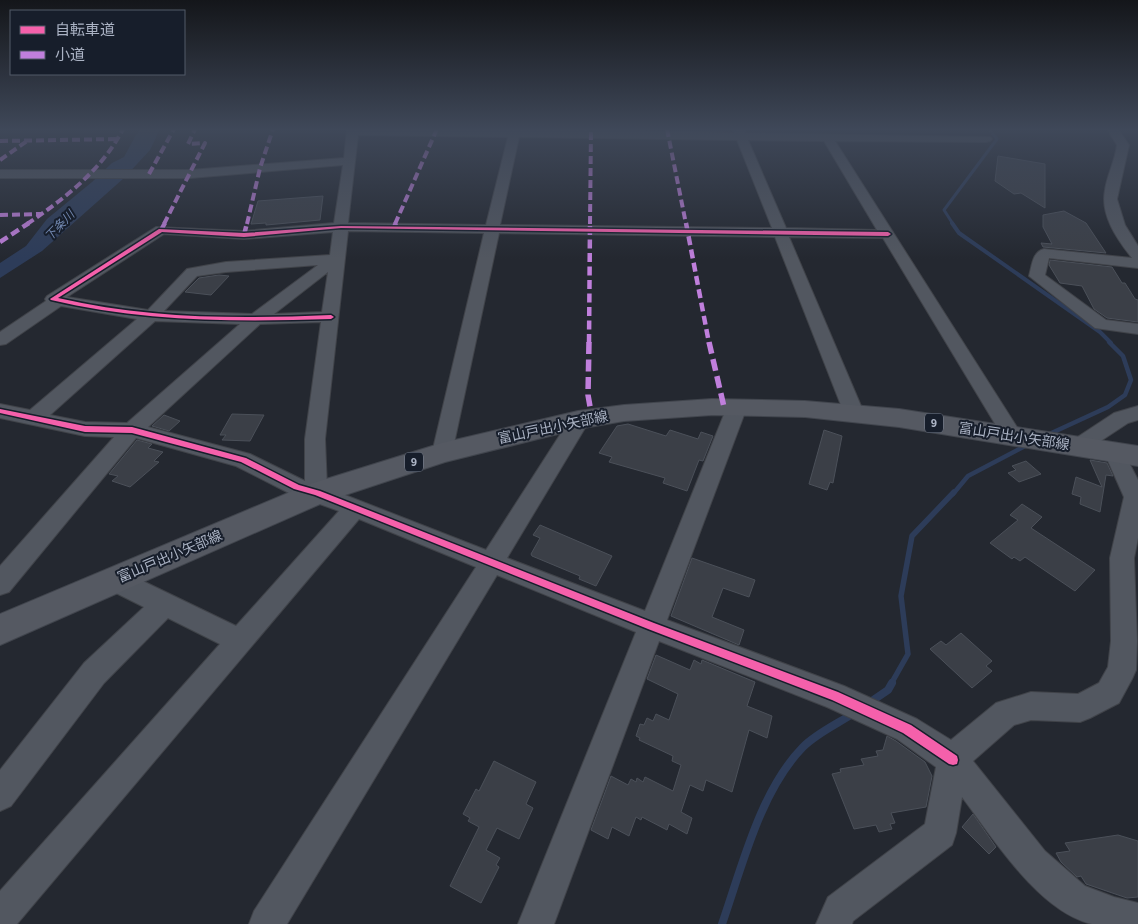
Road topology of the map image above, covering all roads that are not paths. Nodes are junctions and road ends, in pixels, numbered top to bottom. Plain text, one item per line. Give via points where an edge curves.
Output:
1 (213, 172) edge
2 (347, 172) edge
3 (506, 172) edge
4 (755, 172) edge
5 (849, 172) edge
6 (1116, 172) edge
7 (0, 174) edge
8 (341, 227) junction
9 (494, 228) junction
10 (780, 233) junction
11 (249, 234) junction
12 (888, 234) junction
13 (1138, 256) edge
14 (336, 259) junction
15 (1138, 262) edge
16 (213, 268) junction
17 (58, 300) junction
18 (152, 315) junction
19 (331, 317) junction
20 (255, 320) junction
21 (1138, 329) edge
22 (0, 340) edge
23 (737, 407) junction
24 (0, 411) edge
25 (854, 413) junction
26 (1138, 413) edge
27 (34, 418) junction
28 (578, 420) junction
29 (132, 430) junction
30 (1017, 437) junction
31 (1072, 446) junction
32 (442, 453) junction
33 (1126, 454) edge
34 (317, 493) junction
35 (354, 508) junction
36 (491, 562) junction
37 (115, 580) junction
38 (0, 584) edge
39 (165, 604) junction
40 (651, 626) junction
41 (0, 630) edge
42 (240, 641) junction
43 (953, 760) junction
44 (0, 795) edge
45 (0, 917) edge
46 (1138, 921) edge
47 (267, 924) edge
48 (536, 924) edge
49 (834, 924) edge

1 - 7 street
2 - 8 street
3 - 9 street
4 - 10 street
5 - 12 street
6 - 13 street via 1110,204
8 - 9 street
8 - 11 street
8 - 14 street
9 - 10 street
9 - 32 street
10 - 12 street
10 - 25 street
11 - 16 street
11 - 17 street via 161,230 53,299
12 - 30 street
14 - 16 street
14 - 19 street
14 - 20 street
15 - 21 street via 1044,253 1037,276 1101,324
16 - 18 street via 192,272
17 - 18 street
17 - 22 street
18 - 20 street
18 - 27 street
19 - 20 street
19 - 34 street via 315,439
20 - 29 street
23 - 25 main road, 富山戸出小矢部線 / 9
23 - 28 main road, 富山戸出小矢部線 / 9 via 624,413
23 - 40 street
24 - 27 street
25 - 30 main road, 富山戸出小矢部線 / 9
26 - 31 street via 1121,418
27 - 29 street via 85,428
28 - 32 main road, 富山戸出小矢部線 / 9
28 - 36 street
29 - 34 street via 243,460
29 - 38 street
30 - 31 main road, 富山戸出小矢部線 / 9
31 - 33 main road, 富山戸出小矢部線 / 9
32 - 34 main road, 富山戸出小矢部線 / 9
33 - 43 street via 1135,497 1122,558 1122,670 1109,693 1080,708 1031,706 1006,714
34 - 35 street
34 - 37 main road, 富山戸出小矢部線 / 9
35 - 36 street
35 - 42 street
36 - 40 street
36 - 47 street
37 - 39 street
37 - 41 main road, 富山戸出小矢部線 / 9
39 - 42 street
39 - 44 street via 94,673
40 - 43 street via 834,696 907,729
40 - 48 street
42 - 45 street
43 - 46 street via 1034,863 1073,899
43 - 49 street via 940,833 840,909

